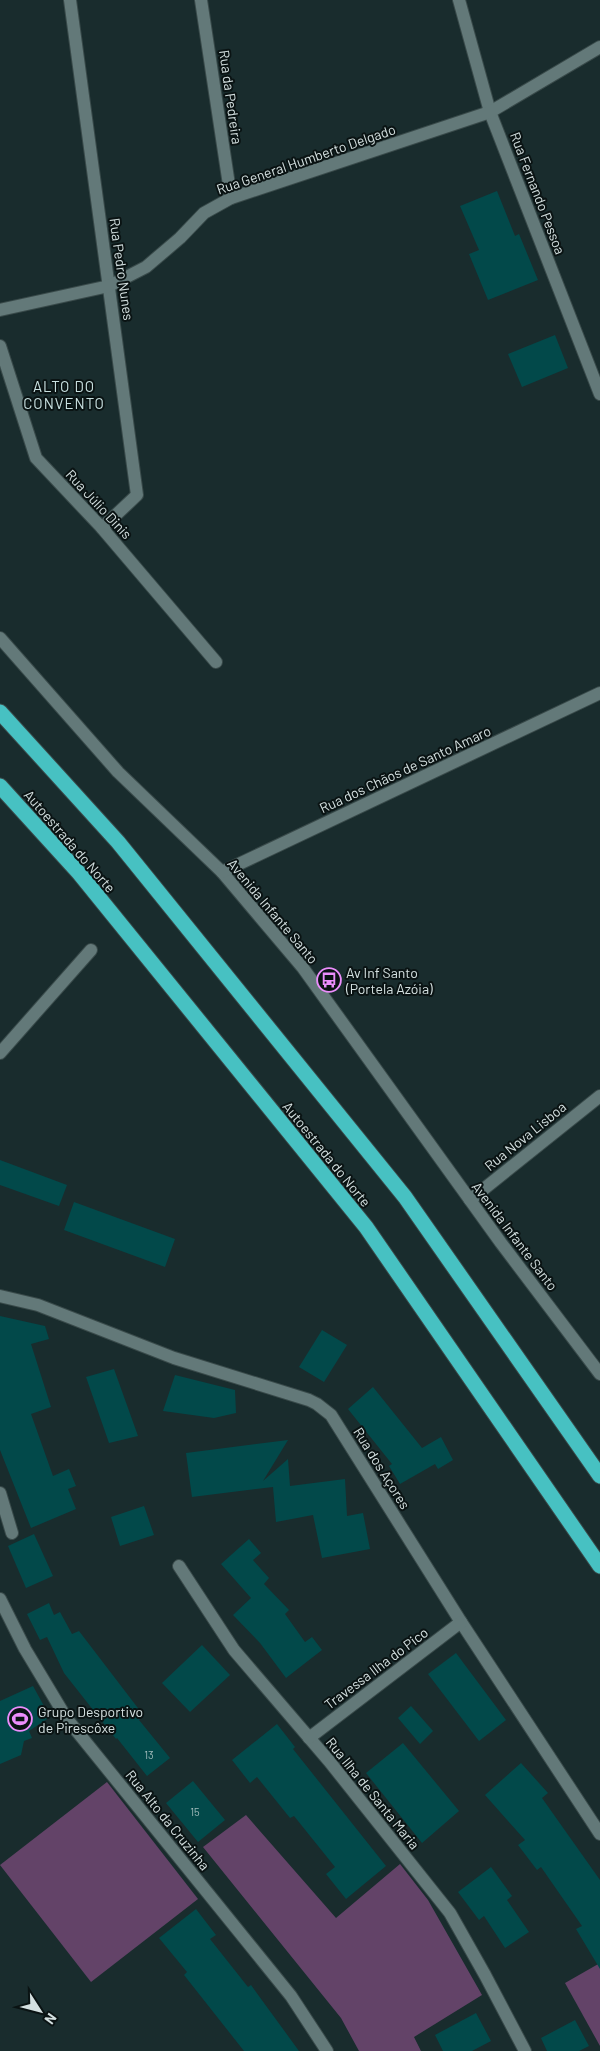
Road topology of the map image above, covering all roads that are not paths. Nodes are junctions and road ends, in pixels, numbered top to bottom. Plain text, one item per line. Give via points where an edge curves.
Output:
1 (70, 0) edge
2 (201, 0) edge
3 (459, 0) edge
4 (600, 47) edge
5 (490, 112) junction
6 (231, 198) junction
7 (109, 286) junction
8 (0, 310) edge
9 (0, 346) edge
10 (600, 394) edge
11 (102, 528) junction
12 (0, 638) edge
13 (216, 662) dead end
14 (600, 693) edge
15 (0, 712) edge
16 (0, 786) edge
17 (222, 872) junction
18 (91, 950) dead end
19 (0, 1053) edge
20 (600, 1096) edge
21 (470, 1200) junction
22 (0, 1296) edge
23 (600, 1374) edge
24 (600, 1476) edge
25 (0, 1494) edge
26 (12, 1533) dead end
27 (179, 1566) dead end
28 (600, 1566) edge
29 (0, 1599) edge
30 (461, 1622) junction
31 (309, 1738) junction
32 (600, 1834) edge
33 (327, 2051) edge
34 (525, 2051) edge

1 - 7 street, Rua Pedro Nunes
2 - 6 street, Rua da Pedreira
3 - 5 street, Rua Fernando Pessoa
4 - 5 street, Rua General Humberto Delgado
5 - 6 street, Rua General Humberto Delgado
5 - 10 street, Rua Fernando Pessoa
6 - 7 street, Rua General Humberto Delgado via 204,213 146,267
7 - 8 street, Rua General Humberto Delgado
7 - 11 street, Rua Pedro Nunes via 137,495
9 - 11 street, Rua Júlio Dinis via 36,458
11 - 13 street, Rua Júlio Dinis
12 - 17 street, Avenida Infante Santo via 118,772
14 - 17 street, Rua dos Chãos de Santo Amaro
15 - 24 highway via 118,842 405,1197
16 - 28 highway, Autoestrada do Norte via 79,873 366,1227
17 - 21 street, Avenida Infante Santo via 303,968
18 - 19 street
20 - 21 street, Rua Nova Lisboa
21 - 23 street, Avenida Infante Santo
22 - 30 street, Rua dos Açores via 38,1305 170,1356 317,1404 330,1415
25 - 26 street
27 - 31 street, Rua Ilha de Santa Maria via 234,1650
29 - 33 street, Rua Alto da Cruzinha via 25,1649 67,1719 291,1996
30 - 31 street, Travessa Ilha do Pico
30 - 32 street, Rua dos Açores
31 - 34 street, Rua Ilha de Santa Maria via 450,1914

